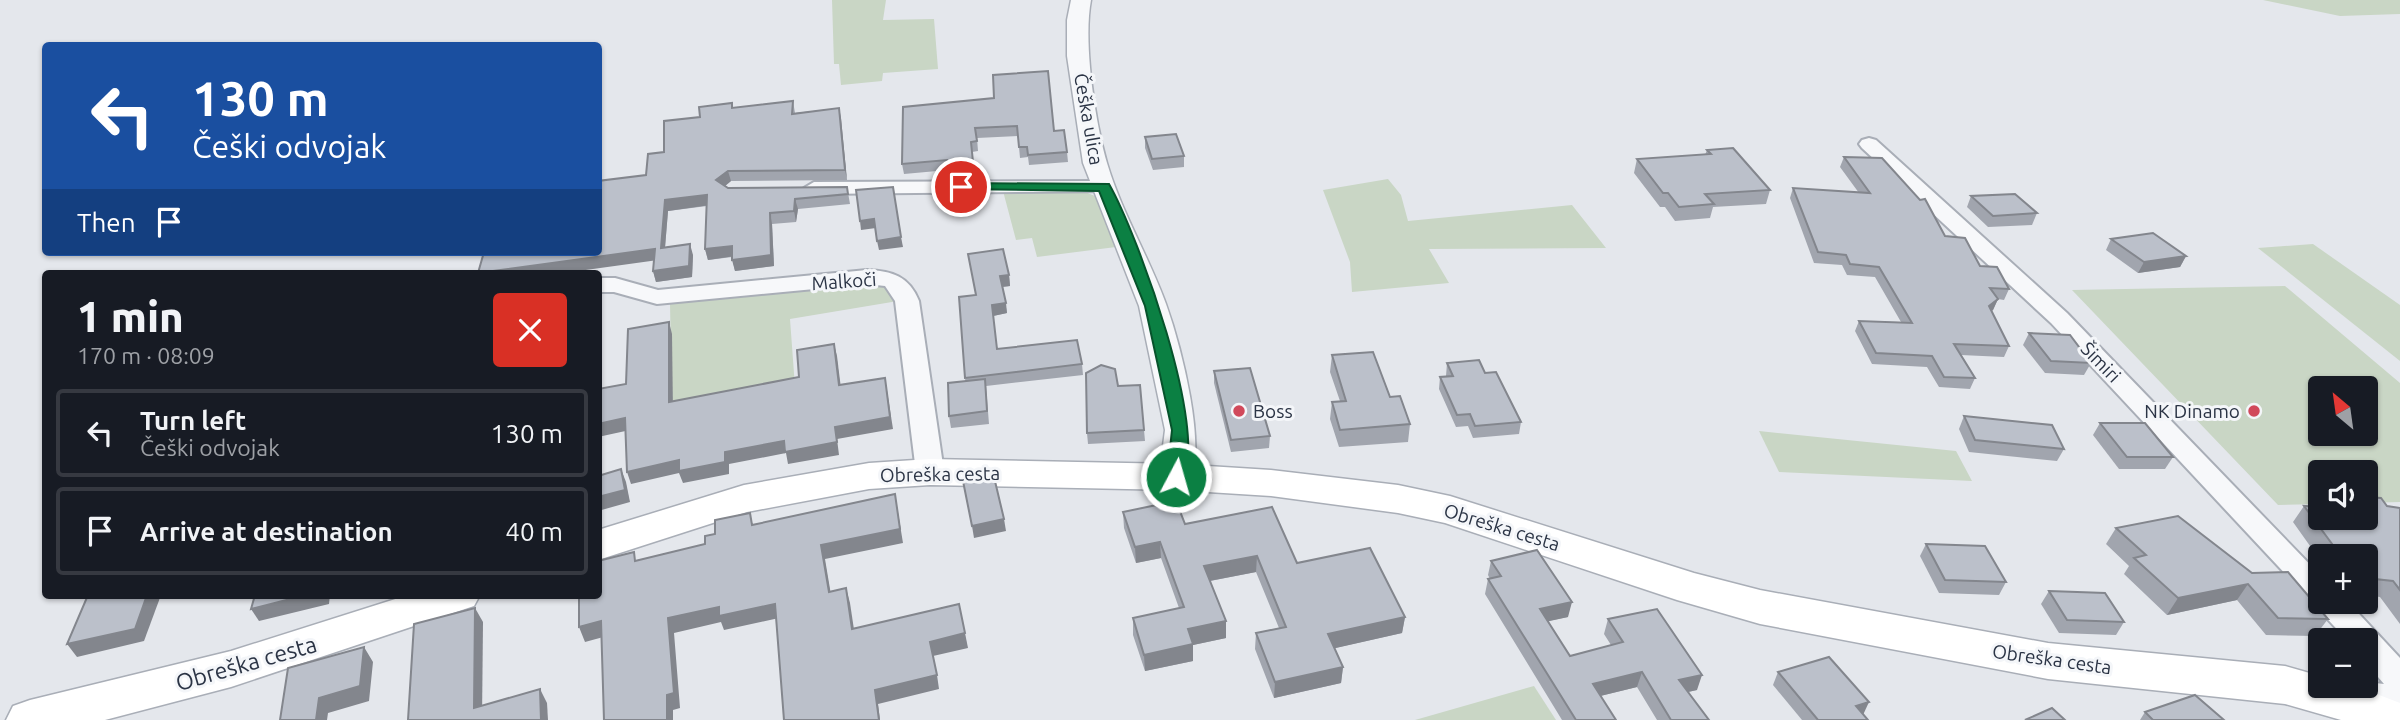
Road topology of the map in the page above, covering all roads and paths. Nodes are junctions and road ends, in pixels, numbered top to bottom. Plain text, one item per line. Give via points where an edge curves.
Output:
1 (1081, 0) edge
2 (1870, 144) dead end
3 (1104, 187) junction
4 (797, 188) edge
5 (602, 285) edge
6 (930, 472) junction
7 (1176, 477) junction
8 (602, 544) edge
9 (2308, 580) edge
10 (447, 599) edge
11 (2340, 614) edge
12 (2354, 628) edge
13 (2378, 655) edge
14 (2400, 680) edge
15 (2285, 685) junction
16 (2400, 699) edge
17 (30, 720) edge
18 (2392, 720) edge

1 - 3 street, Češka ulica via 1078,56
2 - 9 street, Šimiri via 2059,318
3 - 4 street
3 - 7 street, Češka ulica via 1153,306 1181,430
5 - 6 street, Malkoči via 657,297 867,277 896,281 907,301
6 - 7 main road, Obreška cesta
6 - 8 main road, Obreška cesta via 869,475 787,489 690,513
7 - 15 main road, Obreška cesta via 1340,491 1437,507 1737,601 1949,644 2048,661
10 - 17 main road, Obreška cesta via 231,669
11 - 12 street
13 - 14 street
15 - 16 street, Obreška cesta
15 - 18 main road

